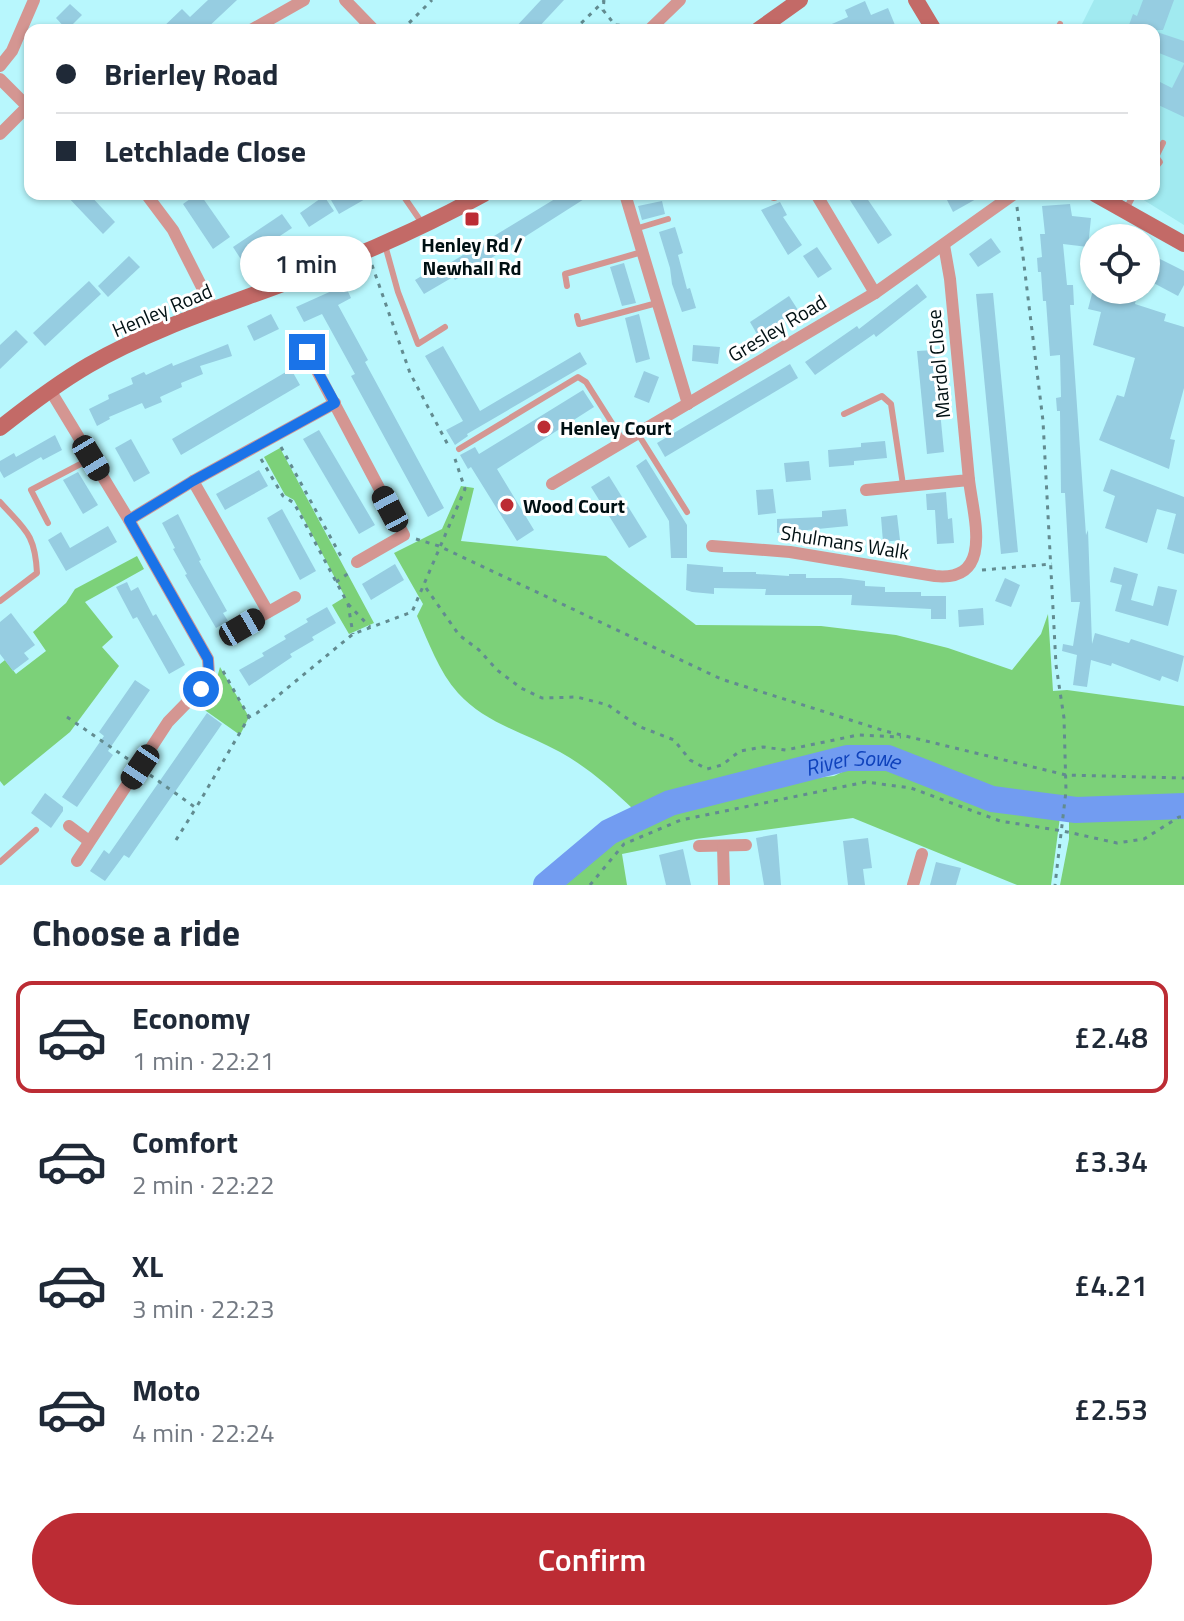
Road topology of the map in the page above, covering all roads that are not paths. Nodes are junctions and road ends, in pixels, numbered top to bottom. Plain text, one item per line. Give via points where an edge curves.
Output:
1 (34, 0) edge
2 (304, 0) edge
3 (345, 0) edge
4 (680, 0) edge
5 (800, 0) edge
6 (916, 0) edge
7 (264, 24) edge
8 (368, 24) edge
9 (655, 24) edge
10 (766, 24) edge
11 (930, 24) edge
12 (0, 66) edge
13 (0, 79) edge
14 (24, 103) edge
15 (24, 112) edge
16 (0, 134) edge
17 (1163, 143) dead end
18 (1160, 147) edge
19 (150, 200) edge
20 (406, 200) edge
21 (473, 200) edge
22 (627, 200) edge
23 (820, 200) edge
24 (1006, 200) edge
25 (1106, 200) edge
26 (1131, 200) edge
27 (1125, 211) junction
28 (668, 219) dead end
29 (424, 226) junction
30 (635, 229) junction
31 (385, 243) junction
32 (1184, 244) edge
33 (944, 245) junction
34 (642, 252) junction
35 (567, 286) dead end
36 (875, 293) junction
37 (657, 303) junction
38 (213, 309) junction
39 (577, 316) dead end
40 (445, 327) dead end
41 (307, 352) dead end
42 (50, 390) junction
43 (335, 403) junction
44 (688, 404) junction
45 (844, 414) dead end
46 (0, 428) edge
47 (638, 434) junction
48 (624, 442) junction
49 (459, 449) dead end
50 (91, 458) junction
51 (969, 480) junction
52 (193, 481) junction
53 (552, 484) dead end
54 (903, 486) junction
55 (866, 490) dead end
56 (0, 502) edge
57 (687, 512) dead end
58 (129, 520) junction
59 (48, 523) dead end
60 (712, 546) dead end
61 (970, 566) joint
62 (354, 567) road end
63 (295, 597) dead end
64 (0, 601) edge
65 (268, 612) junction
66 (242, 627) dead end
67 (69, 826) dead end
68 (36, 830) dead end
69 (89, 841) junction
70 (746, 845) dead end
71 (699, 846) dead end
72 (723, 846) junction
73 (922, 854) dead end
74 (77, 861) dead end
75 (0, 862) edge
76 (724, 885) edge
77 (913, 885) edge

1 - 12 street
2 - 7 street
3 - 8 street
4 - 9 street
5 - 10 main road
6 - 11 main road
13 - 14 street
15 - 16 street
17 - 18 lane
19 - 38 street via 173,230
20 - 29 lane
21 - 29 main road, Henley Road
22 - 30 street
23 - 36 street
24 - 33 street, Gresley Road
25 - 27 main road
26 - 27 lane
27 - 32 main road
28 - 30 lane
29 - 31 main road, Henley Road
30 - 34 street
31 - 38 main road, Henley Road
31 - 40 lane via 418,344
33 - 36 street, Gresley Road
33 - 51 street, Mardol Close
34 - 35 lane via 565,274
34 - 37 street
36 - 44 street, Gresley Road
37 - 39 lane via 579,324
37 - 44 street
38 - 42 main road, Henley Road via 91,364
41 - 43 street
42 - 46 main road, Henley Road
42 - 50 street
43 - 52 street
43 - 62 street via 404,535
44 - 47 street, Gresley Road
45 - 54 lane via 875,397 891,404
47 - 48 street, Gresley Road
47 - 57 lane
48 - 49 lane via 578,377
48 - 53 street, Gresley Road
50 - 58 street
50 - 59 lane via 31,490
51 - 54 street
51 - 61 street, Mardol Close via 977,548
52 - 58 street
52 - 65 street
54 - 55 street
56 - 64 lane via 36,547 37,573
58 - 69 street via 209,667 206,683 174,713
60 - 61 street, Shulmans Walk via 790,552 944,577
63 - 65 street
65 - 66 street
67 - 69 street
68 - 75 lane
69 - 74 street
70 - 72 street
71 - 72 street
72 - 76 street
73 - 77 street

